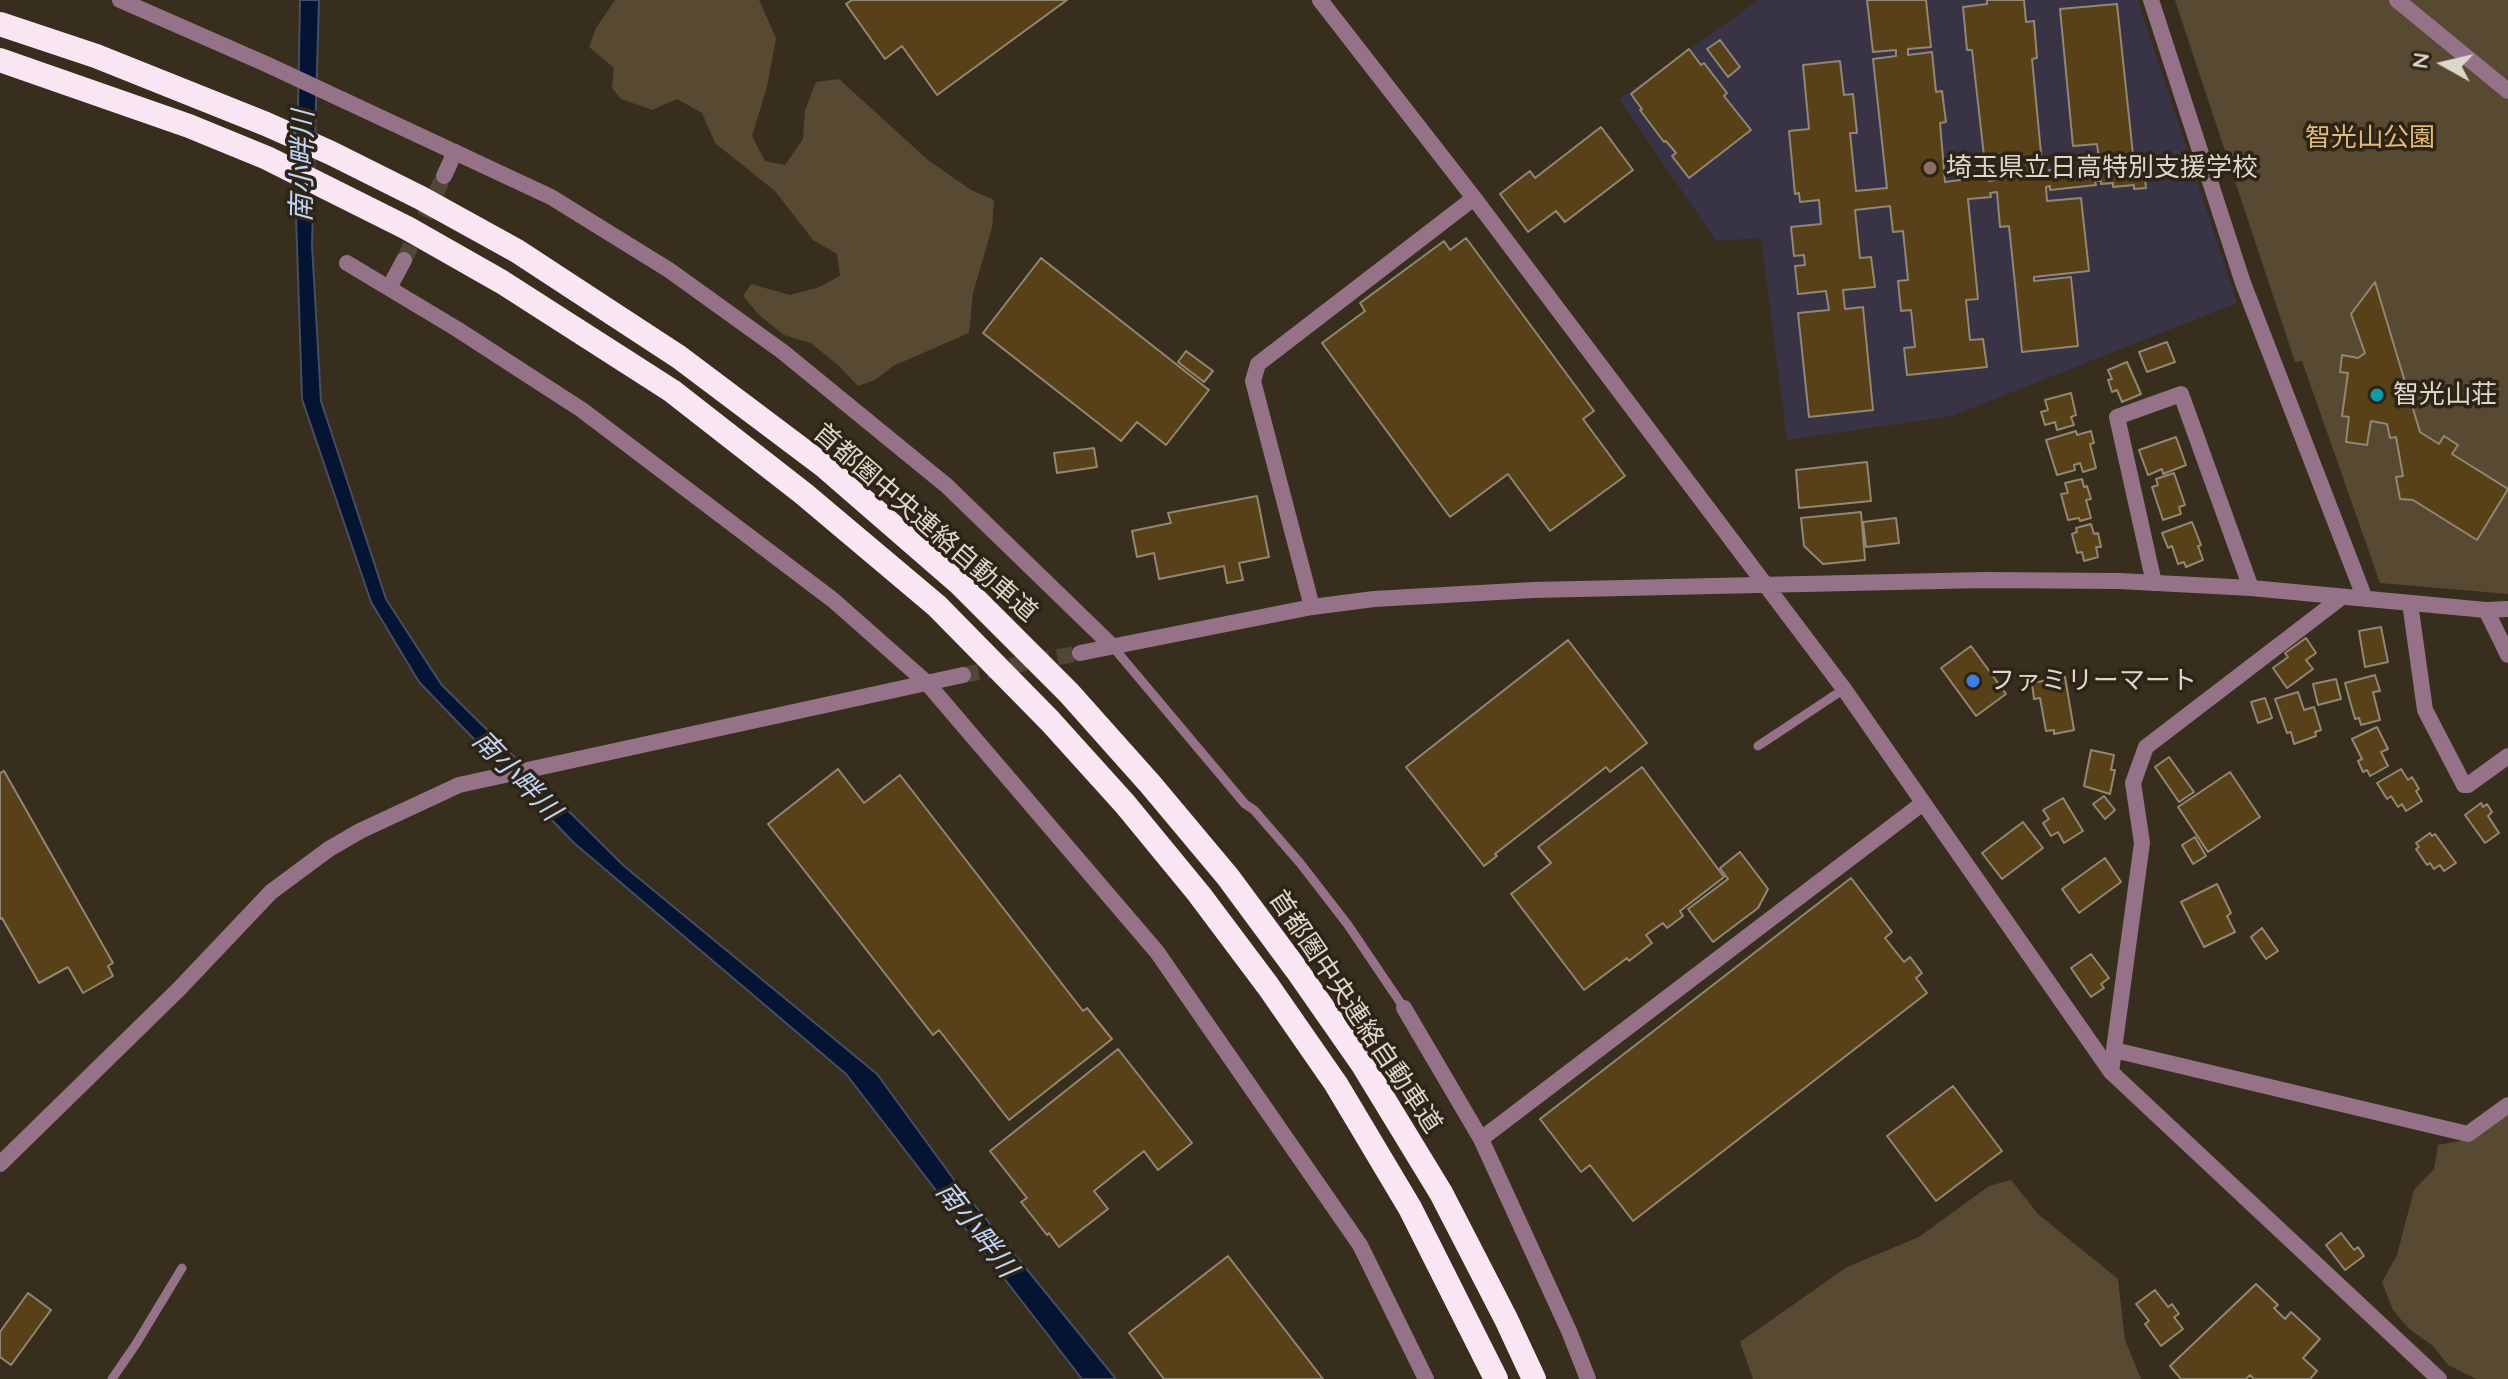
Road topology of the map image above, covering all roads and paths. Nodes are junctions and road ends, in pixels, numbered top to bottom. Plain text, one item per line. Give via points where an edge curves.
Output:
1 (120, 0) edge
2 (1320, 0) edge
3 (2151, 0) edge
4 (2397, 0) edge
5 (0, 24) edge
6 (0, 60) edge
7 (2508, 91) edge
8 (455, 152) junction
9 (444, 176) tunnel mouth
10 (1474, 198) junction
11 (404, 260) tunnel mouth
12 (347, 263) dead end
13 (389, 288) junction
14 (2154, 583) junction
15 (1765, 587) junction
16 (2251, 588) junction
17 (2342, 597) junction
18 (2365, 599) junction
19 (2410, 603) junction
20 (1312, 607) junction
21 (2508, 609) edge
22 (2486, 610) junction
23 (1112, 646) junction
24 (1080, 653) tunnel mouth
25 (2508, 655) edge
26 (963, 675) tunnel mouth
27 (927, 683) junction
28 (1844, 689) junction
29 (1758, 746) dead end
30 (2508, 756) edge
31 (1923, 803) junction
32 (1404, 1008) joint
33 (2114, 1050) junction
34 (2111, 1072) junction
35 (2508, 1105) edge
36 (1481, 1139) junction
37 (0, 1164) edge
38 (182, 1268) dead end
39 (112, 1379) edge
40 (1426, 1379) edge
41 (1496, 1379) edge
42 (1534, 1379) edge
43 (1588, 1379) edge
44 (2439, 1379) edge

1 - 8 street
2 - 10 street
3 - 18 street via 2243,283
4 - 7 street
5 - 42 highway, 首都圏中央連絡自動車道 via 266,124 517,251 679,357 835,476 960,584 1151,785 1296,969 1363,1065 1441,1193
6 - 41 highway via 267,158 502,282 672,391 937,606 1125,804 1268,986 1336,1084 1410,1208
8 - 9 street
8 - 23 street via 551,197 669,270 783,352 947,486
10 - 15 street
10 - 20 street via 1258,364 1253,381
11 - 13 street
12 - 13 street
13 - 27 street via 582,410 833,600
14 - 15 street via 1985,580
14 - 16 street
14 - 16 street via 2117,417 2181,394
15 - 20 street via 1448,593
15 - 28 street
16 - 17 street
17 - 18 street
17 - 33 street via 2146,747 2133,783 2142,843
18 - 19 street
19 - 22 street
19 - 30 street via 2425,710 2464,785
20 - 23 street
21 - 22 street
22 - 25 street
23 - 24 street
23 - 32 lane via 1300,863
26 - 27 street
27 - 37 street via 461,785 360,831 271,892
27 - 40 street via 1157,952 1360,1245
28 - 29 lane
28 - 31 street
31 - 34 street
31 - 36 street
32 - 36 street
33 - 34 street
33 - 35 street via 2468,1134
34 - 44 street
36 - 43 street
38 - 39 lane

